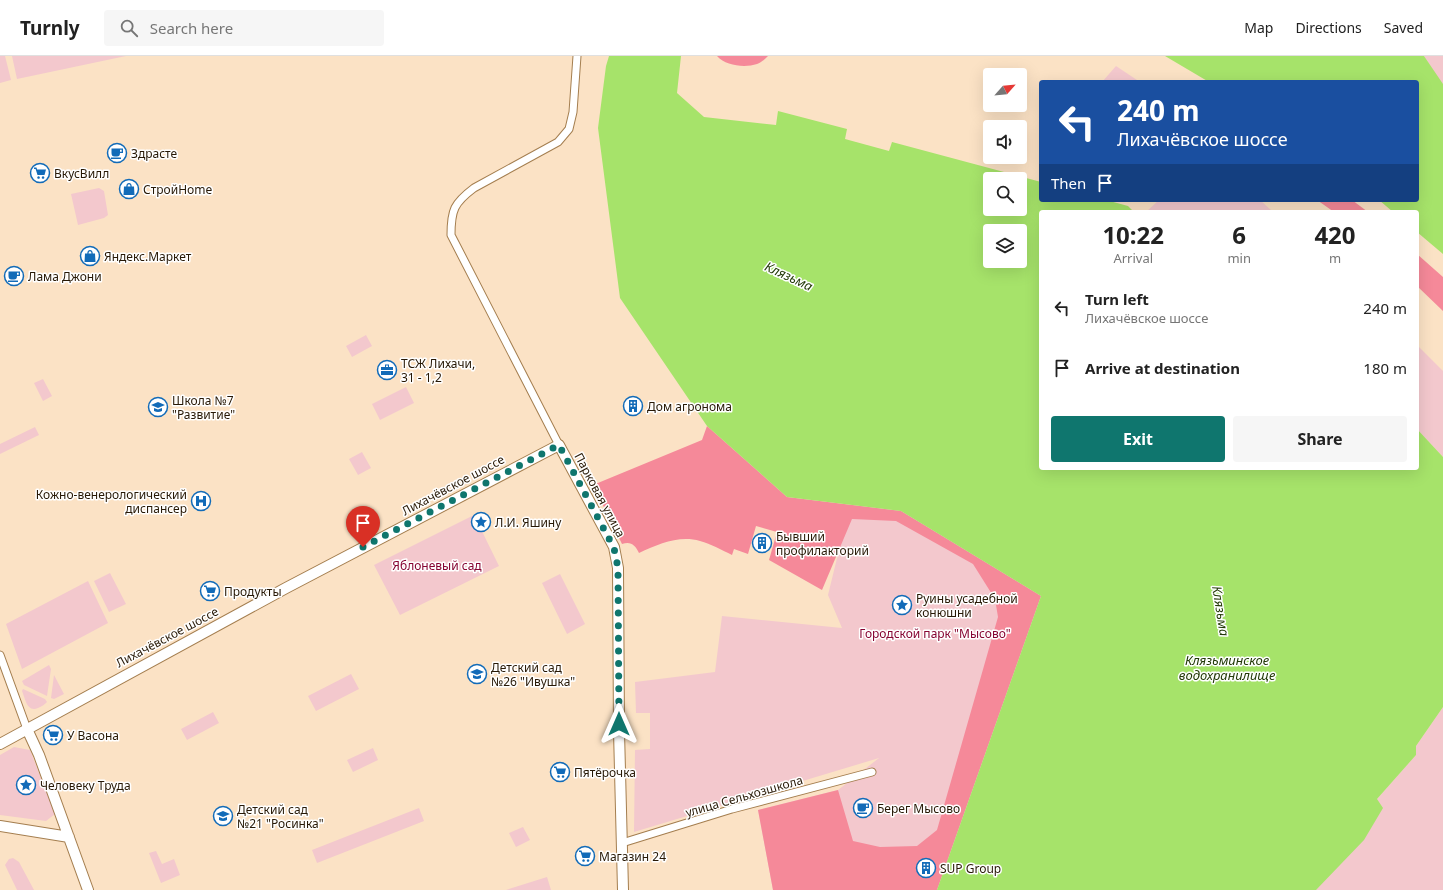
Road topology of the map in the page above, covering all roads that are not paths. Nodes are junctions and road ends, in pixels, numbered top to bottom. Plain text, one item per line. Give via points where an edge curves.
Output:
1 (577, 56) edge
2 (559, 445) junction
3 (0, 655) edge
4 (27, 729) junction
5 (0, 744) edge
6 (872, 772) dead end
7 (0, 826) edge
8 (69, 837) junction
9 (622, 843) junction
10 (88, 890) edge
11 (623, 890) edge

1 - 2 street, Парковая улица via 573,112 568,129 558,142 462,197 453,209 450,235
2 - 4 street, Лихачёвское шоссе via 286,588
2 - 9 street, Парковая улица via 614,548 616,558
3 - 4 street
4 - 5 street, Лихачёвское шоссе
4 - 8 street
6 - 9 street, улица Сельхозшкола via 732,809
7 - 8 street
8 - 10 street
9 - 11 street, Парковая улица

